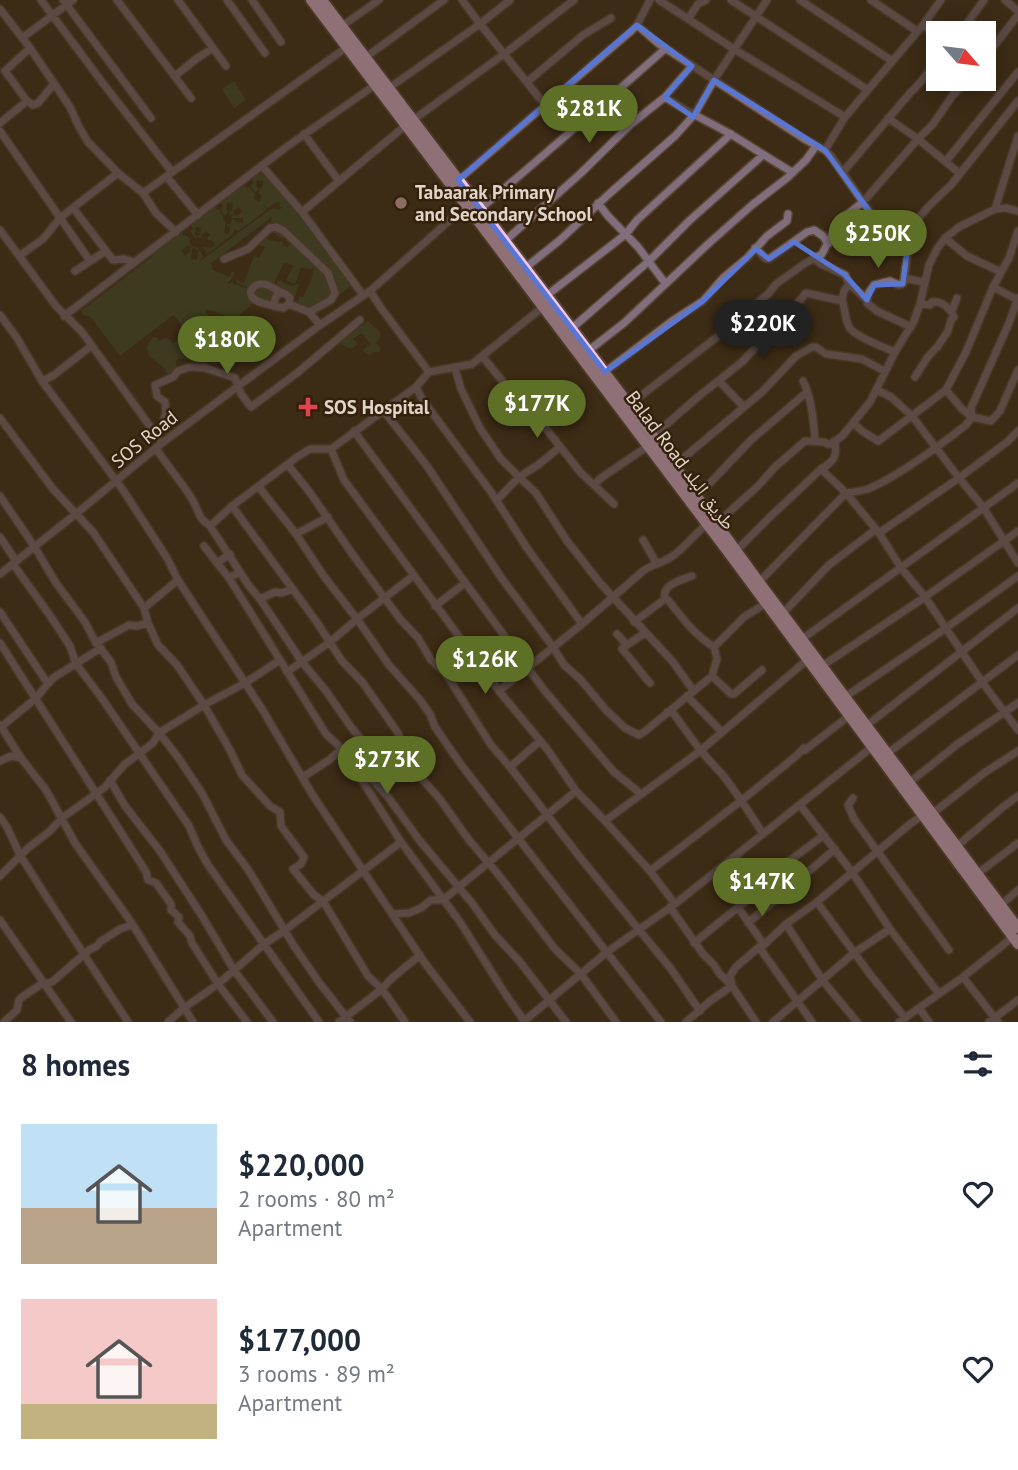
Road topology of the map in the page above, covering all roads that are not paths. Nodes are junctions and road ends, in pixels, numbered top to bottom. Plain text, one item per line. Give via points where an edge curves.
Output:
1 (41, 0) edge
2 (117, 0) edge
3 (178, 0) edge
4 (227, 0) edge
5 (252, 0) edge
6 (311, 0) edge
7 (322, 0) edge
8 (379, 0) edge
9 (444, 0) edge
10 (462, 0) edge
11 (510, 0) edge
12 (574, 0) edge
13 (650, 0) edge
14 (659, 0) edge
15 (706, 0) edge
16 (731, 0) edge
17 (767, 0) edge
18 (800, 0) edge
19 (871, 0) edge
20 (940, 0) edge
21 (984, 0) edge
22 (1005, 0) edge
23 (68, 2) edge
24 (0, 9) edge
25 (1018, 13) edge
26 (53, 16) junction
27 (756, 17) junction
28 (611, 18) dead end
29 (688, 19) junction
30 (969, 21) edge
31 (480, 24) junction
32 (636, 25) junction
33 (342, 26) junction
34 (920, 28) junction
35 (926, 31) edge
36 (22, 38) junction
37 (281, 42) dead end
38 (996, 43) edge
39 (347, 47) junction
40 (30, 48) junction
41 (213, 48) junction
42 (666, 48) junction
43 (734, 49) junction
44 (265, 52) dead end
45 (504, 54) junction
46 (366, 57) junction
47 (892, 61) junction
48 (0, 63) edge
49 (226, 66) dead end
50 (692, 66) junction
51 (5, 71) junction
52 (1018, 72) edge
53 (926, 73) edge
54 (175, 76) junction
55 (714, 80) junction
56 (527, 82) junction
57 (54, 84) junction
58 (376, 85) junction
59 (389, 88) junction
60 (867, 90) junction
61 (957, 91) edge
62 (665, 97) junction
63 (191, 98) dead end
64 (27, 101) junction
65 (1018, 101) edge
66 (545, 105) junction
67 (1010, 110) junction
68 (1018, 114) edge
69 (694, 115) junction
70 (845, 117) junction
71 (151, 118) dead end
72 (888, 118) junction
73 (0, 123) edge
74 (409, 123) junction
75 (0, 131) edge
76 (304, 134) junction
77 (731, 134) junction
78 (1018, 136) edge
79 (918, 139) junction
80 (816, 146) junction
81 (825, 150) junction
82 (763, 155) junction
83 (946, 161) junction
84 (262, 166) junction
85 (792, 172) junction
86 (843, 172) junction
87 (118, 173) junction
88 (960, 173) junction
89 (169, 174) junction
90 (458, 180) junction
91 (339, 181) junction
92 (143, 193) junction
93 (863, 202) junction
94 (598, 203) junction
95 (473, 204) junction
96 (74, 209) junction
97 (995, 209) junction
98 (1018, 211) edge
99 (302, 212) junction
100 (788, 214) dead end
101 (198, 215) junction
102 (61, 217) junction
103 (910, 228) junction
104 (0, 230) edge
105 (1018, 231) edge
106 (176, 232) junction
107 (626, 234) junction
108 (945, 238) junction
109 (505, 241) junction
110 (828, 244) junction
111 (755, 248) junction
112 (106, 251) junction
113 (19, 256) junction
114 (814, 258) junction
115 (224, 260) dead end
116 (90, 261) junction
117 (649, 261) junction
118 (134, 262) junction
119 (525, 268) junction
120 (75, 271) dead end
121 (1001, 272) junction
122 (925, 279) junction
123 (904, 280) junction
124 (665, 283) junction
125 (849, 284) junction
126 (993, 287) junction
127 (281, 292) junction
128 (367, 293) junction
129 (957, 298) dead end
130 (842, 299) junction
131 (1018, 299) edge
132 (867, 300) junction
133 (545, 301) junction
134 (289, 304) junction
135 (920, 304) junction
136 (274, 306) junction
137 (952, 311) junction
138 (309, 312) junction
139 (0, 315) edge
140 (64, 316) junction
141 (360, 320) dead end
142 (320, 325) junction
143 (911, 327) junction
144 (572, 329) junction
145 (91, 346) junction
146 (588, 351) junction
147 (895, 352) junction
148 (482, 356) junction
149 (455, 368) junction
150 (1018, 370) edge
151 (605, 372) junction
152 (429, 373) junction
153 (884, 374) junction
154 (915, 377) dead end
155 (42, 381) junction
156 (719, 381) junction
157 (803, 381) dead end
158 (237, 387) junction
159 (416, 387) junction
160 (877, 390) junction
161 (946, 390) junction
162 (807, 391) junction
163 (629, 405) junction
164 (743, 406) junction
165 (383, 410) junction
166 (912, 416) junction
167 (972, 417) junction
168 (0, 418) edge
169 (164, 418) dead end
170 (853, 423) junction
171 (354, 431) junction
172 (1018, 431) edge
173 (651, 441) junction
174 (816, 441) junction
175 (834, 441) junction
176 (159, 446) junction
177 (936, 446) junction
178 (560, 447) junction
179 (331, 449) junction
180 (288, 465) junction
181 (674, 465) junction
182 (821, 470) junction
183 (519, 477) junction
184 (960, 478) junction
185 (117, 481) junction
186 (1018, 483) edge
187 (595, 484) junction
188 (259, 487) junction
189 (846, 493) junction
190 (696, 495) junction
191 (0, 496) edge
192 (497, 500) junction
193 (614, 504) dead end
194 (232, 506) junction
195 (983, 507) junction
196 (77, 513) junction
197 (328, 517) junction
198 (712, 524) junction
199 (210, 526) junction
200 (877, 531) junction
201 (1018, 531) edge
202 (296, 534) junction
203 (0, 537) edge
204 (643, 540) dead end
205 (1005, 540) junction
206 (204, 545) dead end
207 (34, 546) junction
208 (737, 550) junction
209 (230, 555) junction
210 (14, 562) junction
211 (217, 563) junction
212 (1018, 563) edge
213 (657, 564) junction
214 (901, 568) junction
215 (240, 572) junction
216 (0, 574) edge
217 (414, 576) junction
218 (692, 576) dead end
219 (1018, 576) edge
220 (229, 578) junction
221 (285, 579) junction
222 (178, 580) junction
223 (759, 582) junction
224 (465, 583) junction
225 (293, 589) junction
226 (275, 592) junction
227 (612, 597) junction
228 (925, 597) junction
229 (386, 598) junction
230 (260, 599) junction
231 (665, 599) junction
232 (765, 604) junction
233 (435, 606) junction
234 (144, 608) junction
235 (1018, 608) edge
236 (0, 612) edge
237 (783, 613) junction
238 (357, 619) junction
239 (634, 622) junction
240 (148, 623) junction
241 (582, 624) junction
242 (946, 628) junction
243 (645, 633) junction
244 (617, 634) dead end
245 (802, 639) junction
246 (330, 642) junction
247 (0, 643) edge
248 (627, 645) junction
249 (98, 646) junction
250 (553, 646) junction
251 (714, 647) junction
252 (962, 653) junction
253 (1018, 656) edge
254 (280, 660) junction
255 (807, 660) junction
256 (302, 662) junction
257 (76, 664) junction
258 (822, 666) junction
259 (527, 668) junction
260 (762, 670) dead end
261 (288, 671) junction
262 (712, 676) junction
263 (982, 682) junction
264 (244, 683) junction
265 (650, 683) dead end
266 (48, 684) junction
267 (499, 691) junction
268 (690, 693) junction
269 (845, 697) junction
270 (35, 699) junction
271 (1018, 703) edge
272 (204, 705) junction
273 (667, 712) junction
274 (1005, 713) junction
275 (849, 716) junction
276 (867, 725) junction
277 (1, 726) edge
278 (1018, 730) edge
279 (722, 732) junction
280 (159, 733) junction
281 (540, 741) junction
282 (872, 747) junction
283 (342, 749) junction
284 (700, 751) junction
285 (1018, 751) edge
286 (888, 753) junction
287 (140, 754) junction
288 (21, 758) junction
289 (0, 761) edge
290 (509, 766) junction
291 (303, 777) junction
292 (110, 780) junction
293 (910, 782) junction
294 (576, 791) junction
295 (96, 794) junction
296 (641, 794) junction
297 (1018, 796) edge
298 (853, 798) dead end
299 (742, 800) junction
300 (800, 806) junction
301 (546, 814) junction
302 (928, 814) junction
303 (0, 817) edge
304 (62, 818) junction
305 (605, 821) junction
306 (763, 834) junction
307 (824, 835) junction
308 (517, 838) junction
309 (401, 842) junction
310 (1018, 843) edge
311 (957, 846) junction
312 (835, 849) junction
313 (878, 851) junction
314 (20, 855) junction
315 (488, 862) junction
316 (363, 871) junction
317 (650, 871) junction
318 (852, 872) junction
319 (977, 874) junction
320 (0, 876) edge
321 (457, 887) junction
322 (1018, 890) edge
323 (443, 900) junction
324 (323, 901) junction
325 (817, 902) junction
326 (1000, 905) junction
327 (672, 906) junction
328 (738, 907) junction
329 (393, 914) junction
330 (0, 920) edge
331 (748, 923) junction
332 (786, 924) junction
333 (132, 925) junction
334 (890, 929) junction
335 (285, 930) junction
336 (638, 930) junction
337 (1016, 936) edge
338 (694, 943) junction
339 (263, 945) junction
340 (762, 946) junction
341 (949, 950) dead end
342 (607, 952) junction
343 (854, 953) junction
344 (85, 955) junction
345 (420, 956) junction
346 (234, 970) junction
347 (580, 974) junction
348 (963, 977) junction
349 (823, 981) junction
350 (45, 984) junction
351 (218, 984) junction
352 (732, 986) junction
353 (382, 989) junction
354 (939, 994) junction
355 (548, 1000) junction
356 (1018, 1000) edge
357 (797, 1003) junction
358 (184, 1008) junction
359 (919, 1008) junction
360 (700, 1011) junction
361 (0, 1015) edge
362 (345, 1020) edge
363 (902, 1020) edge
364 (994, 1021) edge
365 (5, 1022) edge
366 (71, 1022) edge
367 (128, 1022) edge
368 (168, 1022) edge
369 (193, 1022) edge
370 (247, 1022) edge
371 (273, 1022) edge
372 (319, 1022) edge
373 (405, 1022) edge
374 (470, 1022) edge
375 (524, 1022) edge
376 (566, 1022) edge
377 (616, 1022) edge
378 (661, 1022) edge
379 (687, 1022) edge
380 (756, 1022) edge
381 (773, 1022) edge
382 (812, 1022) edge
383 (857, 1022) edge
384 (929, 1022) edge

1 - 26 street
2 - 54 street
3 - 41 street
4 - 44 street
5 - 37 street
6 - 39 highway, Balad Road طريق البلد
7 - 33 highway, Balad Road طريق البلد
8 - 33 street
9 - 46 street
10 - 31 street
11 - 31 street
12 - 45 street
13 - 32 street
14 - 29 street
15 - 29 street
16 - 27 street
17 - 27 street
18 - 47 street
19 - 34 street
20 - 34 street
21 - 30 street
22 - 25 street
23 - 26 street
23 - 71 street
24 - 36 street
25 - 38 street
26 - 36 street
26 - 89 street
27 - 43 street
27 - 60 street
28 - 56 street
29 - 43 street
31 - 45 street
31 - 59 street
32 - 42 street
32 - 66 street
33 - 46 highway, Balad Road طريق البلد
34 - 35 street
34 - 47 street
36 - 40 street
39 - 58 highway, Balad Road طريق البلد
39 - 89 street
40 - 51 street
40 - 57 street
41 - 49 street
41 - 54 street
42 - 50 street
42 - 95 street, SOS Road via 560,142
43 - 55 street
43 - 70 street
45 - 56 street
45 - 74 street
46 - 59 highway, Balad Road طريق البلد
47 - 60 street
48 - 51 street
50 - 55 street
50 - 62 street
51 - 64 street
52 - 83 street
53 - 72 street
54 - 63 street
55 - 69 street
55 - 80 street
56 - 66 street
57 - 64 street via 36,104
57 - 87 street via 83,136
58 - 74 highway, Balad Road طريق البلد
58 - 76 street
59 - 74 highway, Balad Road طريق البلد
60 - 70 street
61 - 79 street
62 - 69 street
62 - 109 street
64 - 73 street
65 - 67 street
66 - 90 street
67 - 68 street
67 - 88 street
69 - 77 street
69 - 94 street
70 - 81 street
72 - 79 street
72 - 86 street
74 - 90 highway, Balad Road طريق البلد
74 - 91 street
74 - 95 highway, Balad Road طريق البلد
75 - 102 street
76 - 84 street
76 - 91 street
77 - 82 street
77 - 107 street
78 - 97 street
79 - 83 street
79 - 93 street
80 - 81 street
80 - 85 street
81 - 86 street
82 - 85 street
82 - 117 street
83 - 88 street
84 - 99 street
84 - 101 street
85 - 124 street
86 - 93 street
87 - 92 street
87 - 96 street
88 - 103 street
89 - 92 street
89 - 101 street
90 - 95 highway, Balad Road طريق البلد
91 - 99 street
92 - 106 street
93 - 103 street via 878,218
93 - 110 street via 837,225
94 - 107 street
94 - 119 street
95 - 109 highway, Balad Road طريق البلد
95 - 128 street, SOS Road
95 - 133 highway, Balad Road طريق البلد
96 - 102 street
96 - 112 street
97 - 98 street
97 - 108 street
99 - 128 street
100 - 111 street via 787,221
101 - 106 street
102 - 113 street via 43,239
102 - 116 street
103 - 123 street
104 - 113 street
105 - 121 street
106 - 118 street
107 - 117 street
107 - 133 street
108 - 121 street via 967,256
108 - 122 street
109 - 119 highway, Balad Road طريق البلد
110 - 111 street via 814,230 769,259
110 - 114 street
111 - 151 street via 703,301
112 - 116 street
112 - 118 street via 113,260
113 - 140 street
114 - 125 street via 845,275
114 - 163 street
115 - 138 street via 248,249 272,227 284,231 328,272 334,287 331,300
116 - 120 street
117 - 124 street
117 - 144 street
118 - 140 street
119 - 133 highway, Balad Road طريق البلد
121 - 126 street
122 - 123 street
122 - 135 street
123 - 132 street via 899,285 890,281 874,285
124 - 146 street
125 - 130 street
125 - 132 street
126 - 131 street
126 - 161 street
127 - 134 street via 289,297
127 - 136 street
127 - 136 street via 263,284 253,288 253,298
128 - 142 street, SOS Road
128 - 152 street
129 - 137 street
130 - 147 street via 852,331
130 - 156 street via 806,293 791,316
131 - 167 street via 971,408
132 - 143 street via 877,311
133 - 144 highway, Balad Road طريق البلد
133 - 148 street
133 - 173 highway, Balad Road طريق البلد
134 - 136 street
134 - 138 street
135 - 137 street via 936,301
135 - 143 street
137 - 154 street via 948,331
138 - 142 street
139 - 155 street
140 - 145 street
141 - 158 street via 251,407
142 - 158 street, SOS Road
143 - 147 street
144 - 146 highway, Balad Road طريق البلد
145 - 155 street
145 - 176 street
146 - 151 highway, Balad Road طريق البلد
147 - 153 street
148 - 149 street
148 - 178 street
149 - 152 street
149 - 183 street via 480,428
150 - 167 street via 995,417 991,421
151 - 163 highway, Balad Road طريق البلد
152 - 159 street
153 - 160 street
153 - 164 street via 862,359 826,354 812,347 796,356
155 - 185 street
156 - 164 street
156 - 173 street
157 - 162 street
158 - 169 street via 232,376 185,368 155,385 165,402
158 - 176 street, SOS Road
159 - 165 street
159 - 192 street
160 - 166 street
160 - 170 street
161 - 166 street
161 - 167 street
162 - 174 street
162 - 190 street
163 - 173 highway, Balad Road طريق البلد
164 - 181 street
165 - 171 street
165 - 250 street
166 - 170 street via 878,440
166 - 177 street
167 - 177 street
168 - 196 street via 53,489
170 - 175 street
171 - 179 street
171 - 224 street
172 - 184 street
173 - 181 highway, Balad Road طريق البلد
173 - 187 street
173 - 198 highway, Balad Road طريق البلد
174 - 175 street
174 - 198 street via 805,441
175 - 182 street via 836,454
176 - 185 street, SOS Road
176 - 199 street via 201,520
177 - 184 street
177 - 189 street via 885,481
178 - 183 street
178 - 187 street
179 - 180 street via 310,449
179 - 217 street via 344,480
180 - 188 street
180 - 197 street
181 - 190 highway, Balad Road طريق البلد
182 - 189 street
182 - 208 street
183 - 192 street
183 - 227 street via 536,493
184 - 195 street
184 - 200 street
185 - 196 street, SOS Road
185 - 222 street
186 - 195 street
187 - 193 street
188 - 194 street
188 - 202 street
189 - 200 street
189 - 223 street
190 - 198 highway, Balad Road طريق البلد
191 - 207 street
192 - 241 street
194 - 199 street
194 - 221 street
195 - 205 street
195 - 214 street
196 - 207 street, SOS Road
196 - 234 street
197 - 202 street
197 - 229 street
198 - 208 highway, Balad Road طريق البلد
198 - 213 street
198 - 232 highway, Balad Road طريق البلد
199 - 209 street
200 - 214 street
200 - 237 street via 829,565
201 - 205 street
202 - 238 street
203 - 210 street
204 - 213 street
205 - 212 street
205 - 228 street
206 - 211 street
207 - 210 street, SOS Road
207 - 249 street
208 - 223 highway, Balad Road طريق البلد
209 - 211 street
209 - 215 street
210 - 216 street, SOS Road
210 - 257 street via 70,646
211 - 220 street
213 - 227 street
214 - 228 street
214 - 245 street
215 - 220 street
215 - 230 street
217 - 229 street
217 - 233 street
218 - 231 street via 666,589
219 - 242 street
220 - 254 street
221 - 225 street
221 - 226 street
222 - 234 street
222 - 264 street
223 - 237 highway, Balad Road طريق البلد
224 - 233 street
224 - 259 street
225 - 226 street
225 - 246 street
226 - 230 street
227 - 239 street
227 - 241 street
228 - 242 street
228 - 258 street
229 - 238 street
229 - 290 street via 430,660 446,674
230 - 256 street
231 - 239 street
231 - 251 street
232 - 251 street via 744,617
232 - 255 highway, Balad Road طريق البلد
233 - 267 street
234 - 240 street
235 - 252 street
236 - 266 street
237 - 245 highway, Balad Road طريق البلد
238 - 246 street
238 - 308 street via 420,699 444,741
239 - 243 street
240 - 249 street via 129,625
240 - 272 street
241 - 250 street
242 - 252 street
242 - 269 street
243 - 248 street
243 - 268 street via 673,662
244 - 248 street
245 - 258 highway, Balad Road طريق البلد
246 - 256 street
246 - 315 street via 398,733 421,778
247 - 270 street
248 - 265 street via 622,649
249 - 257 street
249 - 280 street via 132,704
250 - 259 street
250 - 273 street via 564,665 635,735
251 - 262 street
252 - 263 street
252 - 276 street
253 - 263 street
254 - 261 street
254 - 264 street
255 - 275 highway, Balad Road طريق البلد
255 - 279 street
256 - 261 street
256 - 321 street via 380,764 371,778
257 - 266 street
257 - 287 street
258 - 269 highway, Balad Road طريق البلد
259 - 267 street
259 - 296 street via 614,772
260 - 262 street via 734,694
261 - 283 street via 326,734
262 - 268 street
263 - 274 street
263 - 286 street
264 - 272 street
264 - 291 street
266 - 270 street
267 - 281 street
268 - 273 street
268 - 279 street
269 - 276 highway, Balad Road طريق البلد
270 - 277 street
270 - 295 street
271 - 274 street
272 - 280 street
272 - 324 street via 242,775 280,812 281,826 304,857 293,869
273 - 284 street via 673,713
274 - 278 street
274 - 293 street
275 - 282 highway, Balad Road طريق البلد
275 - 299 street
276 - 286 highway, Balad Road طريق البلد
277 - 288 street
279 - 284 street
280 - 287 street
280 - 335 street via 202,793 226,840
281 - 290 street
281 - 294 street
282 - 300 street
282 - 302 highway, Balad Road طريق البلد
283 - 291 street
283 - 309 street
284 - 296 street
284 - 299 street
285 - 302 street
286 - 293 highway, Balad Road طريق البلد
287 - 292 street
287 - 339 street
288 - 289 street via 10,756
288 - 304 street
290 - 301 street
291 - 316 street
292 - 295 street
292 - 346 street
293 - 302 highway, Balad Road طريق البلد
294 - 301 street
294 - 305 street
295 - 304 street
295 - 351 street via 148,880 156,883 171,904
296 - 305 street
297 - 311 street
298 - 313 street via 848,805 854,819
299 - 306 street
299 - 317 street
300 - 306 street
300 - 307 street
301 - 308 street
301 - 336 street
302 - 311 highway, Balad Road طريق البلد
302 - 313 street
302 - 337 highway, Balad Road طريق البلد
303 - 314 street
304 - 314 street
304 - 333 street
305 - 317 street
306 - 327 street
307 - 312 street
307 - 328 street
308 - 315 street
308 - 342 street
309 - 316 street
309 - 323 street
310 - 319 street
311 - 319 highway, Balad Road طريق البلد
312 - 318 street
312 - 331 street
313 - 318 street
313 - 341 street
314 - 320 street
314 - 344 street
315 - 321 street
315 - 347 street
316 - 324 street
316 - 329 street
317 - 327 street
318 - 325 street
318 - 334 street
319 - 326 highway, Balad Road طريق البلد
321 - 323 street
321 - 355 street
322 - 326 street
323 - 329 street
323 - 375 street
324 - 335 street
324 - 353 street via 368,976
325 - 332 street
325 - 343 street
326 - 337 highway, Balad Road طريق البلد
327 - 336 street
327 - 338 street
328 - 331 street
328 - 338 street
329 - 345 street
330 - 350 street
331 - 340 street
332 - 340 street
332 - 349 street
333 - 344 street
333 - 358 street
334 - 343 street
334 - 354 street
335 - 339 street
335 - 362 street
336 - 342 street
336 - 360 street
337 - 348 street
338 - 352 street
339 - 346 street
339 - 372 street
340 - 352 street via 736,967 730,976
340 - 357 street
342 - 347 street
342 - 378 street
343 - 349 street
343 - 363 street
344 - 350 street
344 - 367 street
345 - 353 street
345 - 374 street
346 - 351 street
346 - 371 street
347 - 355 street
347 - 377 street
348 - 354 street
348 - 364 street
349 - 357 street
349 - 383 street
350 - 365 street via 22,997
350 - 366 street
351 - 358 street
351 - 370 street
352 - 360 street
352 - 380 street
353 - 362 street
353 - 373 street
354 - 359 street
355 - 375 street
355 - 376 street
356 - 364 street
357 - 381 street
357 - 382 street
358 - 368 street
358 - 369 street
359 - 363 street
359 - 384 street
360 - 379 street
361 - 365 street

